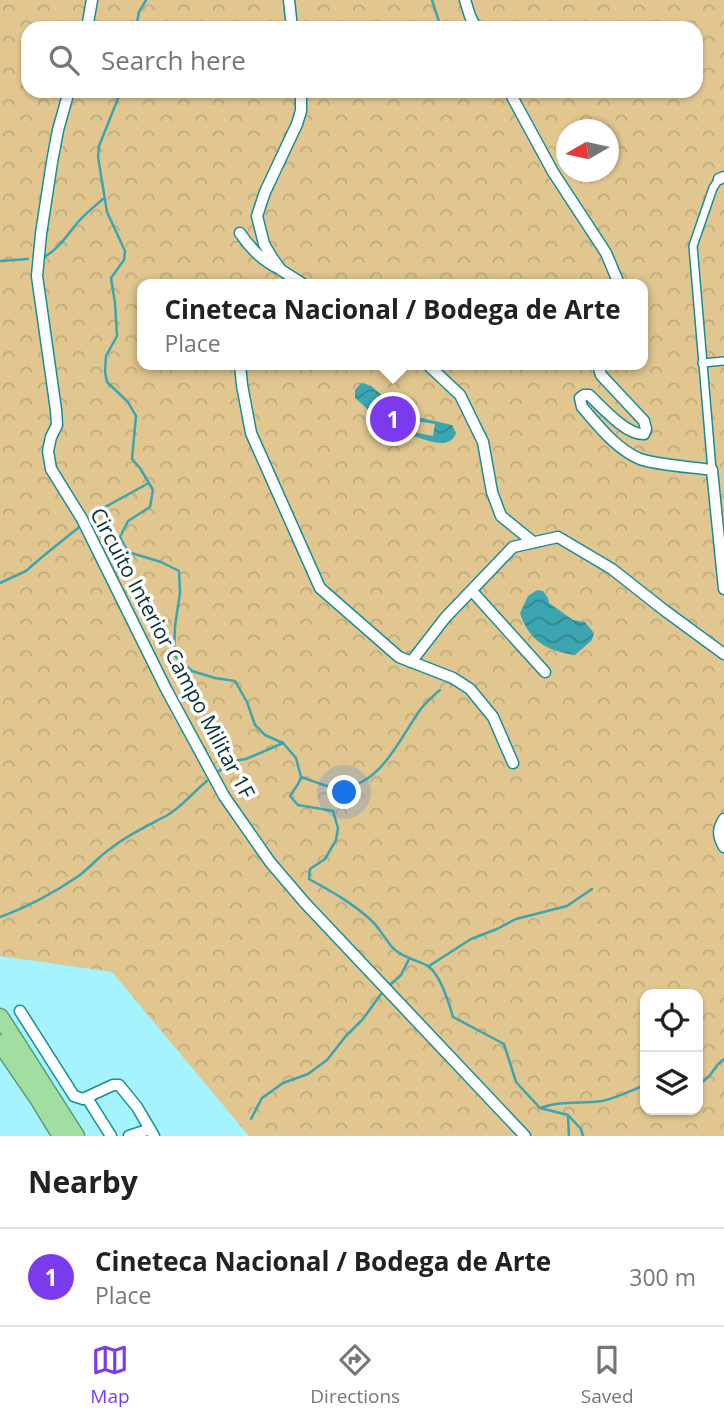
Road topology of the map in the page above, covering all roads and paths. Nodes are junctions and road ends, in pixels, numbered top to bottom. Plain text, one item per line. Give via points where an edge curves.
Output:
1 (92, 0) edge
2 (289, 0) edge
3 (465, 0) edge
4 (88, 21) edge
5 (291, 21) edge
6 (472, 21) edge
7 (67, 98) edge
8 (301, 98) edge
9 (513, 98) edge
10 (722, 178) edge
11 (240, 233) dead end
12 (281, 270) junction
13 (295, 279) edge
14 (617, 279) edge
15 (724, 361) edge
16 (702, 363) junction
17 (240, 370) edge
18 (434, 370) edge
19 (600, 370) edge
20 (712, 470) junction
21 (533, 542) junction
22 (724, 589) edge
23 (472, 591) junction
24 (724, 654) edge
25 (411, 662) junction
26 (545, 672) dead end
27 (513, 763) dead end
28 (724, 819) edge
29 (724, 847) edge
30 (20, 1011) dead end
31 (0, 1017) edge
32 (0, 1043) edge
33 (88, 1098) junction
34 (152, 1132) edge
35 (61, 1136) edge
36 (76, 1136) edge
37 (111, 1136) edge
38 (129, 1136) edge
39 (525, 1136) edge

1 - 4 street
2 - 5 street
3 - 6 street
7 - 39 street, Circuito Interior Campo Militar 1F via 52,162 37,276 56,410 57,425 48,452 51,469 82,519 166,690 246,830 305,903
8 - 12 street via 297,124 257,216 264,244
9 - 14 street via 552,172 606,253
10 - 16 street via 713,188 693,246
11 - 12 street via 265,262
12 - 13 street
15 - 16 street
16 - 20 street
17 - 25 street via 251,433 320,588 399,657
18 - 21 street via 460,395 483,442 501,516
19 - 20 street via 644,421 644,434 629,430 589,395 580,402 624,450 641,459
20 - 22 street
21 - 23 street via 513,547
21 - 24 street via 558,537 591,556
23 - 25 street
23 - 26 street
25 - 27 street via 470,689 493,717
28 - 29 street via 719,828
30 - 33 street via 74,1096
31 - 36 highway
32 - 35 highway
33 - 34 street via 119,1085
33 - 37 street
34 - 38 street

